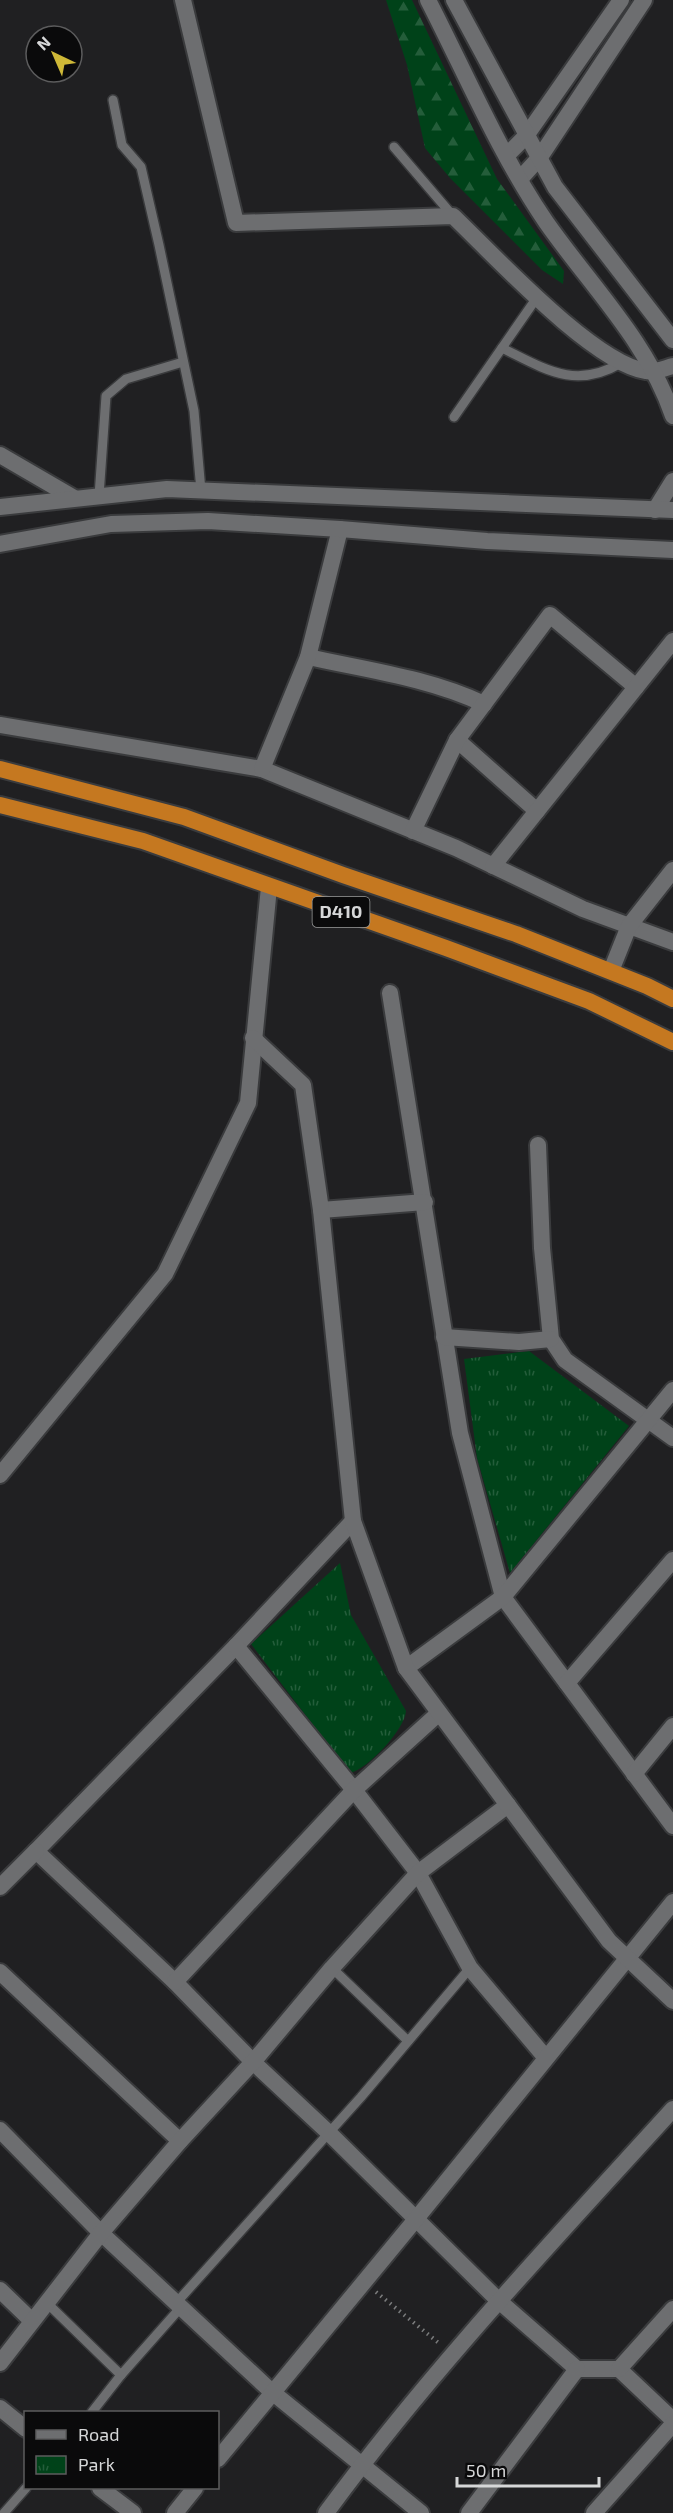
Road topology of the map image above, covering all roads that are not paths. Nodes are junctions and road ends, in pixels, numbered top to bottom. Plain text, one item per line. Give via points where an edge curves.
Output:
1 (183, 0) edge
2 (428, 0) edge
3 (454, 0) edge
4 (621, 0) edge
5 (644, 0) edge
6 (113, 100) dead end
7 (526, 136) junction
8 (394, 147) dead end
9 (507, 155) junction
10 (540, 157) junction
11 (520, 179) junction
12 (453, 216) junction
13 (538, 296) junction
14 (673, 340) edge
15 (502, 348) junction
16 (183, 362) junction
17 (621, 363) junction
18 (673, 366) edge
19 (653, 371) junction
20 (673, 416) edge
21 (454, 417) dead end
22 (0, 455) edge
23 (673, 481) edge
24 (201, 491) junction
25 (99, 496) junction
26 (74, 498) junction
27 (0, 507) edge
28 (655, 510) junction
29 (673, 510) edge
30 (340, 529) junction
31 (0, 544) edge
32 (673, 550) edge
33 (673, 641) edge
34 (308, 657) junction
35 (636, 687) junction
36 (484, 704) junction
37 (0, 725) edge
38 (457, 740) junction
39 (0, 769) edge
40 (262, 769) junction
41 (0, 805) edge
42 (537, 811) junction
43 (413, 831) junction
44 (493, 866) junction
45 (673, 870) edge
46 (269, 887) junction
47 (629, 926) junction
48 (673, 942) edge
49 (611, 971) junction
50 (390, 993) dead end
51 (673, 999) edge
52 (253, 1038) junction
53 (673, 1042) edge
54 (538, 1145) dead end
55 (424, 1202) junction
56 (321, 1210) junction
57 (444, 1337) junction
58 (551, 1339) junction
59 (673, 1390) edge
60 (648, 1421) junction
61 (673, 1438) edge
62 (0, 1475) edge
63 (353, 1521) junction
64 (673, 1560) edge
65 (504, 1597) junction
66 (236, 1646) junction
67 (406, 1668) junction
68 (567, 1683) junction
69 (439, 1713) junction
70 (673, 1726) edge
71 (634, 1774) junction
72 (354, 1790) junction
73 (508, 1805) junction
74 (673, 1826) edge
75 (36, 1851) junction
76 (418, 1874) junction
77 (0, 1887) edge
78 (673, 1902) edge
79 (628, 1959) junction
80 (332, 1968) junction
81 (470, 1968) junction
82 (0, 1972) edge
83 (175, 1982) junction
84 (673, 2001) edge
85 (408, 2041) junction
86 (546, 2058) junction
87 (253, 2062) junction
88 (673, 2109) edge
89 (0, 2130) edge
90 (329, 2133) junction
91 (180, 2141) junction
92 (416, 2219) junction
93 (101, 2234) junction
94 (0, 2290) edge
95 (499, 2301) junction
96 (47, 2303) junction
97 (179, 2304) junction
98 (673, 2309) edge
99 (32, 2321) junction
100 (0, 2363) edge
101 (577, 2368) junction
102 (619, 2369) junction
103 (121, 2375) junction
104 (272, 2392) junction
105 (0, 2408) edge
106 (93, 2411) edge
107 (673, 2422) edge
108 (24, 2427) edge
109 (219, 2458) edge
110 (362, 2464) junction
111 (24, 2489) edge
112 (103, 2489) edge
113 (193, 2489) edge
114 (4, 2513) edge
115 (133, 2513) edge
116 (175, 2513) edge
117 (326, 2513) edge
118 (421, 2513) edge
119 (469, 2513) edge
120 (594, 2513) edge

1 - 12 street via 236,223
2 - 9 street
3 - 7 street
4 - 7 street
5 - 10 street
6 - 16 lane via 122,145 141,167
7 - 9 street
7 - 10 street
8 - 12 lane
9 - 11 street
10 - 11 street
10 - 14 street via 555,187
11 - 19 street via 546,222
12 - 13 street
13 - 15 lane
13 - 17 street via 590,343
15 - 17 lane via 552,372 574,376 597,374
15 - 21 lane
16 - 24 lane via 194,411
16 - 25 lane via 126,379 106,396
17 - 19 street
18 - 19 street
19 - 20 street
22 - 26 street
23 - 28 street
24 - 25 street via 167,489
24 - 28 street
25 - 26 street
26 - 27 street
28 - 29 street
30 - 31 street via 208,521 111,524
30 - 32 street
30 - 34 street
33 - 35 street
34 - 36 street via 417,680
34 - 40 street
35 - 36 street via 550,615
35 - 42 street
36 - 38 street
37 - 40 street
38 - 42 street
38 - 43 street
39 - 49 highway, D410 via 184,816
40 - 43 street
41 - 46 highway, D410 via 142,841
42 - 44 street
43 - 44 street
44 - 47 street via 583,909
45 - 47 street
46 - 52 street
46 - 53 highway, D410 via 578,997
47 - 48 street
47 - 49 street
49 - 51 highway, D410
50 - 55 street
52 - 56 street via 303,1085
52 - 62 street via 248,1103 165,1274
54 - 58 street
55 - 56 street
55 - 57 street
56 - 63 street
57 - 58 street via 519,1342
57 - 65 street via 460,1433
58 - 60 street via 565,1359
59 - 60 street
60 - 61 street
60 - 65 street
63 - 66 street
63 - 67 street
64 - 68 street
65 - 67 street
65 - 68 street
66 - 72 street
66 - 75 street
67 - 69 street
68 - 71 street
69 - 72 street
69 - 73 street
70 - 71 street
71 - 74 street
72 - 76 street
72 - 83 street
73 - 76 street
73 - 79 street via 609,1941
75 - 77 street
75 - 83 street
76 - 80 street
76 - 81 street
78 - 79 street
79 - 84 street
79 - 86 street
80 - 85 lane
80 - 87 street
81 - 85 lane
81 - 86 street
82 - 91 street
83 - 87 street
85 - 90 lane
86 - 92 street
87 - 90 street
87 - 91 street
88 - 95 street
89 - 93 street
90 - 92 street
90 - 97 lane
91 - 93 street
92 - 95 street
92 - 104 street
93 - 96 street
93 - 97 street
94 - 99 street
95 - 101 street
95 - 110 street
96 - 99 street
96 - 103 lane
97 - 103 lane
97 - 104 street
98 - 102 street
99 - 100 street
101 - 102 street
101 - 119 street
102 - 107 street
103 - 106 lane
104 - 109 street
104 - 110 street
105 - 108 street
107 - 120 street
110 - 117 street
110 - 118 street
111 - 114 lane
112 - 115 street
113 - 116 street

